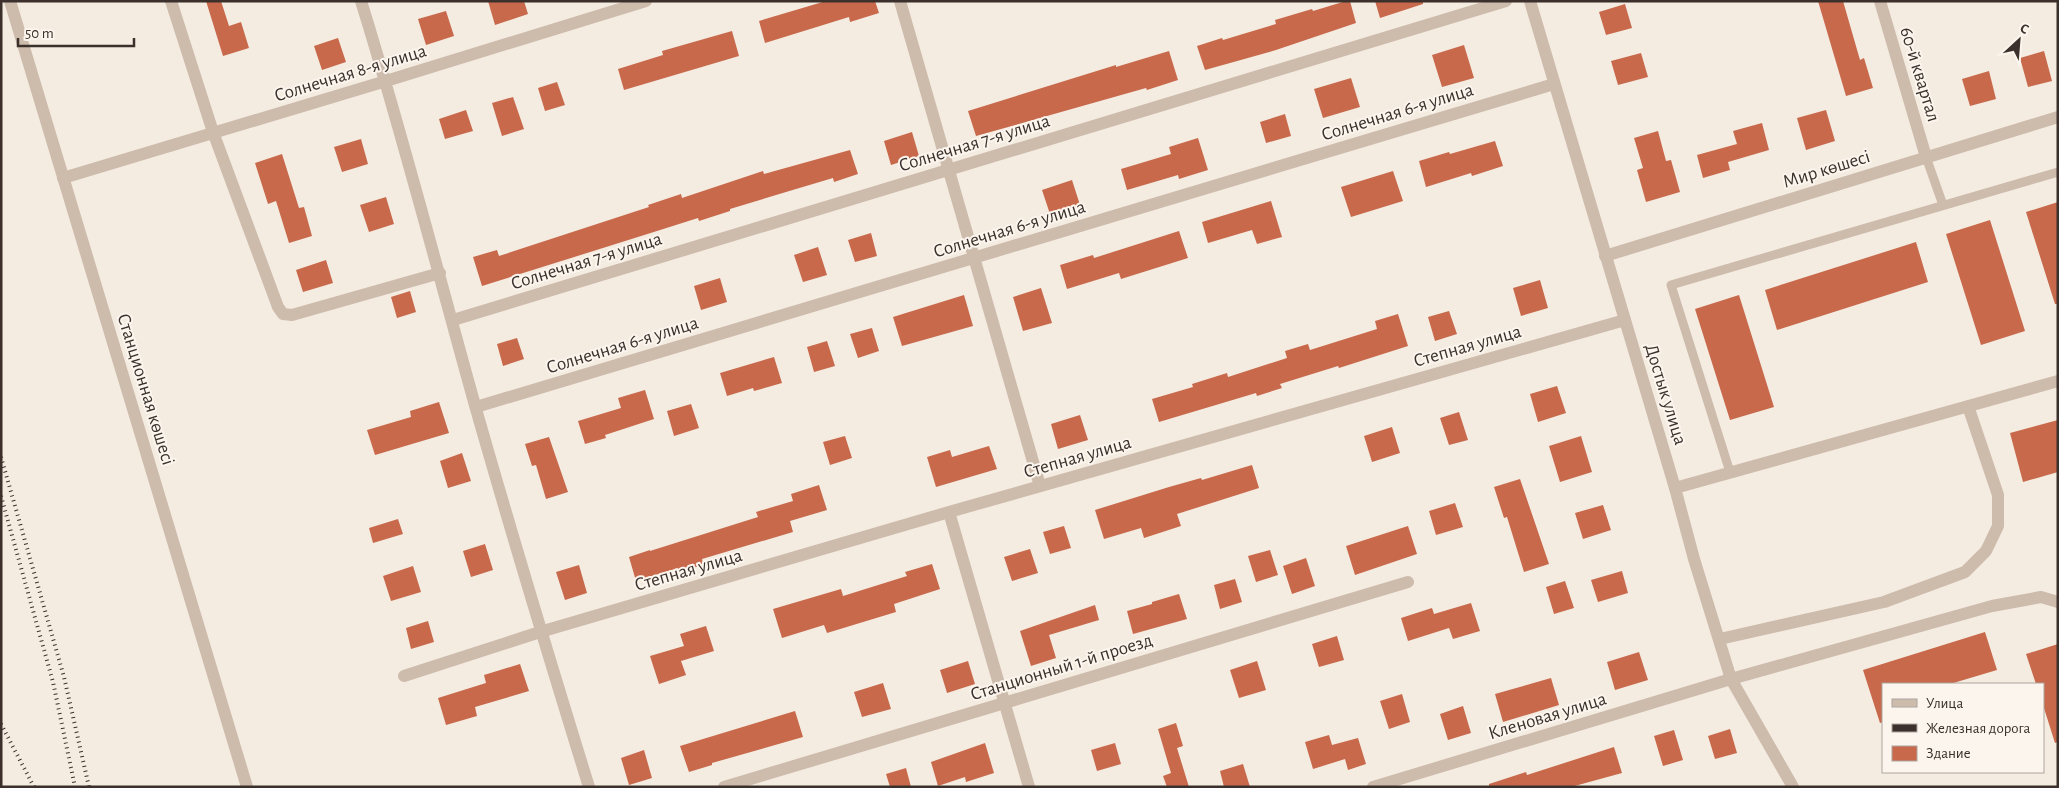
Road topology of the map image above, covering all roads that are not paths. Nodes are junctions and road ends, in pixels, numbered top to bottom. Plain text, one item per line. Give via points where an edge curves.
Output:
1 (10, 1) edge
2 (171, 1) edge
3 (361, 1) edge
4 (646, 1) edge
5 (900, 1) edge
6 (1506, 1) edge
7 (1530, 1) edge
8 (1880, 1) edge
9 (386, 81) junction
10 (1554, 84) junction
11 (2058, 117) edge
12 (212, 132) junction
13 (1926, 157) junction
14 (948, 170) junction
15 (2058, 172) edge
16 (63, 178) junction
17 (1943, 205) junction
18 (1605, 256) junction
19 (974, 258) junction
20 (440, 274) junction
21 (453, 320) junction
22 (1625, 320) junction
23 (2058, 380) edge
24 (1968, 406) junction
25 (476, 407) junction
26 (1730, 472) junction
27 (1040, 486) junction
28 (1675, 488) junction
29 (949, 512) junction
30 (1408, 582) dead end
31 (2058, 602) edge
32 (540, 632) junction
33 (1720, 640) junction
34 (404, 676) dead end
35 (1731, 679) junction
36 (1005, 703) junction
37 (247, 787) edge
38 (589, 787) edge
39 (724, 787) edge
40 (1030, 787) edge
41 (1372, 787) edge
42 (1794, 787) edge

1 - 16 street, Станционная көшесі
2 - 12 street
3 - 9 street
4 - 9 street, Солнечная 8-я улица
5 - 14 street
6 - 14 street, Солнечная 7-я улица
7 - 10 street, Достык улица
8 - 13 street, 60-й квартал
9 - 12 street, Солнечная 8-я улица
9 - 20 street
10 - 18 street, Достык улица
10 - 19 street, Солнечная 6-я улица
11 - 13 street, Мир көшесі
12 - 16 street, Солнечная 8-я улица
12 - 20 street via 283,314 292,315
13 - 17 lane
13 - 18 street, Мир көшесі
14 - 19 street
14 - 21 street, Солнечная 7-я улица
15 - 17 lane
16 - 37 street, Станционная көшесі
17 - 26 lane via 1671,285
18 - 22 street, Достык улица
19 - 25 street, Солнечная 6-я улица
19 - 27 street
20 - 21 street
21 - 25 street
22 - 27 street, Степная улица
22 - 28 street, Достык улица
23 - 24 street
24 - 26 street
24 - 33 street via 1998,496 1998,526 1986,551 1965,572 1884,602
25 - 32 street
26 - 28 street
27 - 29 street, Степная улица
28 - 33 street, Достык улица
29 - 32 street, Степная улица
29 - 36 street
30 - 36 street, Станционный 1-й проезд
31 - 35 street, Кленовая улица via 2041,597 1992,606
32 - 34 street, Степная улица
32 - 38 street
33 - 35 street, Достык улица
35 - 41 street, Кленовая улица
35 - 42 street, Достык улица
36 - 39 street, Станционный 1-й проезд
36 - 40 street

